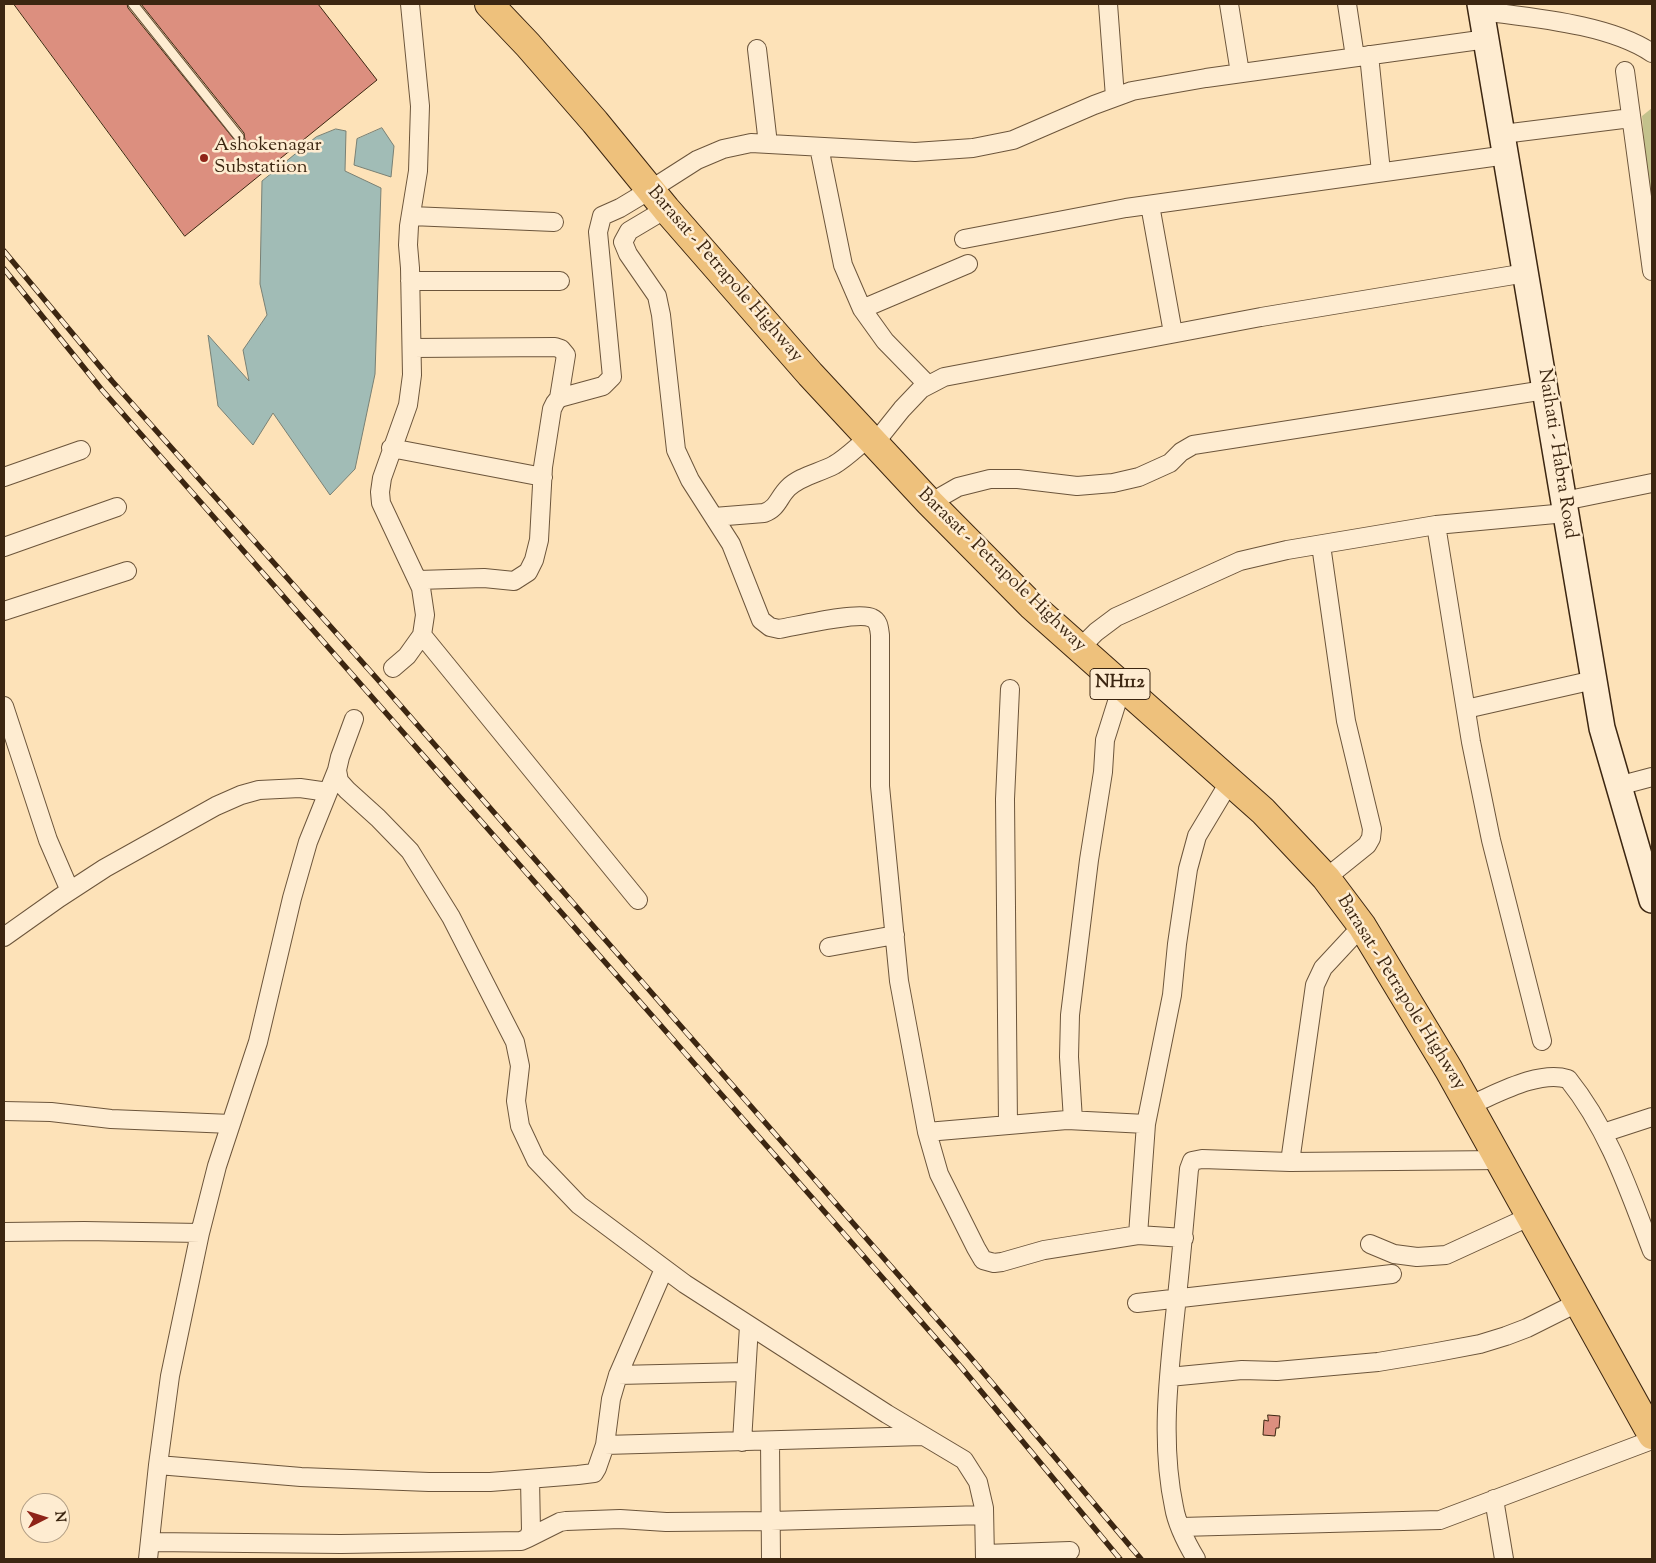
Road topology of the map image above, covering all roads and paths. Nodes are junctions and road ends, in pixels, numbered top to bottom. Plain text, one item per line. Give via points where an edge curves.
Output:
1 (133, 4) edge
2 (410, 4) edge
3 (489, 4) edge
4 (1108, 4) edge
5 (1229, 4) edge
6 (1347, 4) edge
7 (1481, 8) edge
8 (1487, 39) junction
9 (757, 49) dead end
10 (1652, 53) edge
11 (1362, 56) junction
12 (1625, 71) dead end
13 (1240, 73) junction
14 (1115, 97) junction
15 (1631, 118) junction
16 (239, 137) dead end
17 (768, 144) junction
18 (1505, 145) junction
19 (819, 147) junction
20 (1381, 172) junction
21 (658, 200) junction
22 (1150, 205) junction
23 (411, 216) junction
24 (554, 222) dead end
25 (964, 239) dead end
26 (968, 264) dead end
27 (1652, 271) edge
28 (1526, 272) junction
29 (410, 281) junction
30 (560, 281) dead end
31 (862, 309) junction
32 (1173, 334) junction
33 (412, 348) junction
34 (928, 385) junction
35 (1545, 390) junction
36 (559, 398) junction
37 (871, 441) junction
38 (392, 448) junction
39 (81, 450) dead end
40 (4, 477) edge
41 (543, 477) junction
42 (1652, 484) edge
43 (930, 503) junction
44 (117, 507) dead end
45 (1565, 507) junction
46 (714, 517) junction
47 (1436, 525) junction
48 (1322, 545) junction
49 (4, 547) edge
50 (127, 571) dead end
51 (418, 580) junction
52 (4, 610) edge
53 (422, 634) junction
54 (1080, 648) junction
55 (393, 668) dead end
56 (1594, 680) junction
57 (1122, 686) junction
58 (1010, 689) dead end
59 (4, 706) edge
60 (1466, 709) junction
61 (354, 719) dead end
62 (337, 770) junction
63 (1652, 777) edge
64 (1230, 780) junction
65 (1618, 786) junction
66 (328, 792) junction
67 (1326, 878) junction
68 (70, 890) junction
69 (638, 900) dead end
70 (1652, 900) edge
71 (1362, 926) junction
72 (895, 935) junction
73 (4, 937) edge
74 (829, 946) dead end
75 (1542, 1041) dead end
76 (1470, 1105) junction
77 (4, 1111) edge
78 (1652, 1117) edge
79 (1073, 1120) junction
80 (232, 1124) junction
81 (1146, 1124) junction
82 (1008, 1125) junction
83 (928, 1132) junction
84 (1603, 1133) junction
85 (1501, 1160) junction
86 (1290, 1162) junction
87 (1531, 1216) junction
88 (4, 1232) edge
89 (200, 1233) junction
90 (1138, 1235) junction
91 (1184, 1238) junction
92 (1370, 1244) dead end
93 (1652, 1251) edge
94 (664, 1269) junction
95 (1392, 1274) dead end
96 (1177, 1298) junction
97 (1579, 1302) junction
98 (1137, 1303) dead end
99 (749, 1326) junction
100 (746, 1372) junction
101 (618, 1375) junction
102 (1169, 1377) junction
103 (1652, 1435) edge
104 (923, 1436) junction
105 (1652, 1440) edge
106 (770, 1441) junction
107 (742, 1442) junction
108 (605, 1445) junction
109 (158, 1465) junction
110 (530, 1479) junction
111 (1494, 1499) junction
112 (984, 1515) junction
113 (771, 1521) junction
114 (1181, 1527) junction
115 (528, 1538) junction
116 (149, 1551) edge
117 (1070, 1551) dead end
118 (341, 1552) edge
119 (985, 1557) edge
120 (771, 1559) edge
121 (1196, 1559) edge
122 (1504, 1559) edge

1 - 16 lane
2 - 23 street via 420,106 418,171
3 - 21 highway, Barasat - Petrapole Highway / NH112 via 595,122
4 - 14 street
5 - 13 street
6 - 11 street
7 - 8 main road, Naihati - Habra Road
7 - 10 street via 1564,22 1617,36
8 - 11 street
8 - 18 main road, Naihati - Habra Road
9 - 17 street
11 - 13 street
11 - 20 street
12 - 15 street
13 - 14 street via 1132,91
14 - 19 street via 1013,140 974,148 916,152
15 - 18 street
15 - 27 street
17 - 19 street
17 - 21 street via 751,143 723,149 697,160
18 - 20 street
18 - 28 main road, Naihati - Habra Road
19 - 31 street via 843,265
20 - 22 street
21 - 36 street via 620,208 602,216 598,232 612,377 603,386
21 - 37 highway, Barasat - Petrapole Highway / NH112
21 - 46 street via 623,242 657,296 676,450 690,480
22 - 25 street
22 - 32 street
23 - 24 street
23 - 29 street via 408,245
26 - 31 street
28 - 32 street
28 - 35 main road, Naihati - Habra Road
29 - 30 street
29 - 33 street
31 - 34 street via 886,341
32 - 34 street via 944,377
33 - 36 street via 561,349 566,355
33 - 38 street via 408,404
34 - 37 street
35 - 43 street via 1193,445 1170,463 1139,477 1113,483 1076,486 990,479 958,487
35 - 45 main road, Naihati - Habra Road
36 - 41 street via 552,409
37 - 43 highway, Barasat - Petrapole Highway / NH112
37 - 46 street via 836,464 790,486 772,510
38 - 41 street
38 - 51 street via 382,478 381,503
39 - 40 street
41 - 51 street via 539,540 528,572 514,581 484,578
42 - 45 street
43 - 54 highway, Barasat - Petrapole Highway / NH112
44 - 49 street
45 - 47 street
45 - 56 main road, Naihati - Habra Road
46 - 72 street via 731,544 760,620 770,627 779,629 858,616 872,618 878,623 880,786
47 - 48 street
47 - 60 street
48 - 54 street via 1240,561 1116,616
48 - 67 street via 1346,720 1372,828 1367,845
50 - 52 street
51 - 53 street via 425,615
53 - 55 street via 407,656
53 - 69 street
54 - 57 highway, Barasat - Petrapole Highway / NH112
56 - 60 street
56 - 65 main road, Naihati - Habra Road via 1602,728
57 - 64 highway, Barasat - Petrapole Highway / NH112
57 - 79 street via 1105,740 1070,1015
58 - 82 street via 1005,799
59 - 68 street via 48,840
60 - 75 street via 1491,840
61 - 62 street via 346,735
62 - 66 street
62 - 94 street via 339,781 347,790 410,851 451,917 490,992 515,1042 520,1066 516,1101 520,1126 536,1160 579,1204
63 - 65 street
64 - 67 highway, Barasat - Petrapole Highway / NH112 via 1264,811
64 - 81 street via 1197,836 1188,869 1172,995
65 - 70 main road, Naihati - Habra Road
66 - 68 street via 280,788 241,795 182,824
66 - 80 street via 308,842 258,1042
67 - 71 highway, Barasat - Petrapole Highway / NH112
68 - 73 street
71 - 76 highway, Barasat - Petrapole Highway / NH112
71 - 86 street via 1323,968 1315,986
72 - 74 street
72 - 83 street via 899,981
76 - 84 street via 1526,1082 1546,1077 1562,1078 1575,1088
76 - 85 highway, Barasat - Petrapole Highway / NH112
77 - 80 street
78 - 84 street
79 - 81 street
79 - 82 street
80 - 89 street via 217,1166
81 - 90 street
82 - 83 street
83 - 90 street via 939,1174 983,1260 1002,1262 1044,1250
84 - 93 street
85 - 86 street
85 - 87 highway, Barasat - Petrapole Highway / NH112
86 - 91 street via 1192,1161
87 - 92 street via 1446,1256 1394,1254
87 - 97 highway, Barasat - Petrapole Highway / NH112
88 - 89 street
89 - 109 street via 170,1376
90 - 91 street
91 - 96 street
94 - 99 street
94 - 101 street
95 - 96 street
96 - 98 street
96 - 102 street
97 - 102 street via 1506,1336 1432,1353 1378,1362
97 - 103 highway, Barasat - Petrapole Highway / NH112
99 - 100 street
99 - 104 street
100 - 101 street
100 - 107 street
101 - 108 street via 611,1399
102 - 114 street via 1166,1450 1174,1508
104 - 106 street
104 - 112 street via 964,1460 978,1482
105 - 111 street
106 - 107 street
106 - 113 street
107 - 108 street
108 - 110 street via 594,1472
109 - 110 street via 366,1480 490,1482
109 - 116 street
110 - 115 street via 531,1531
111 - 114 street via 1440,1520
111 - 122 street
112 - 113 street
112 - 119 street
113 - 115 street via 566,1522
113 - 120 street
114 - 121 street
115 - 118 street via 511,1542
116 - 118 street
117 - 119 street

